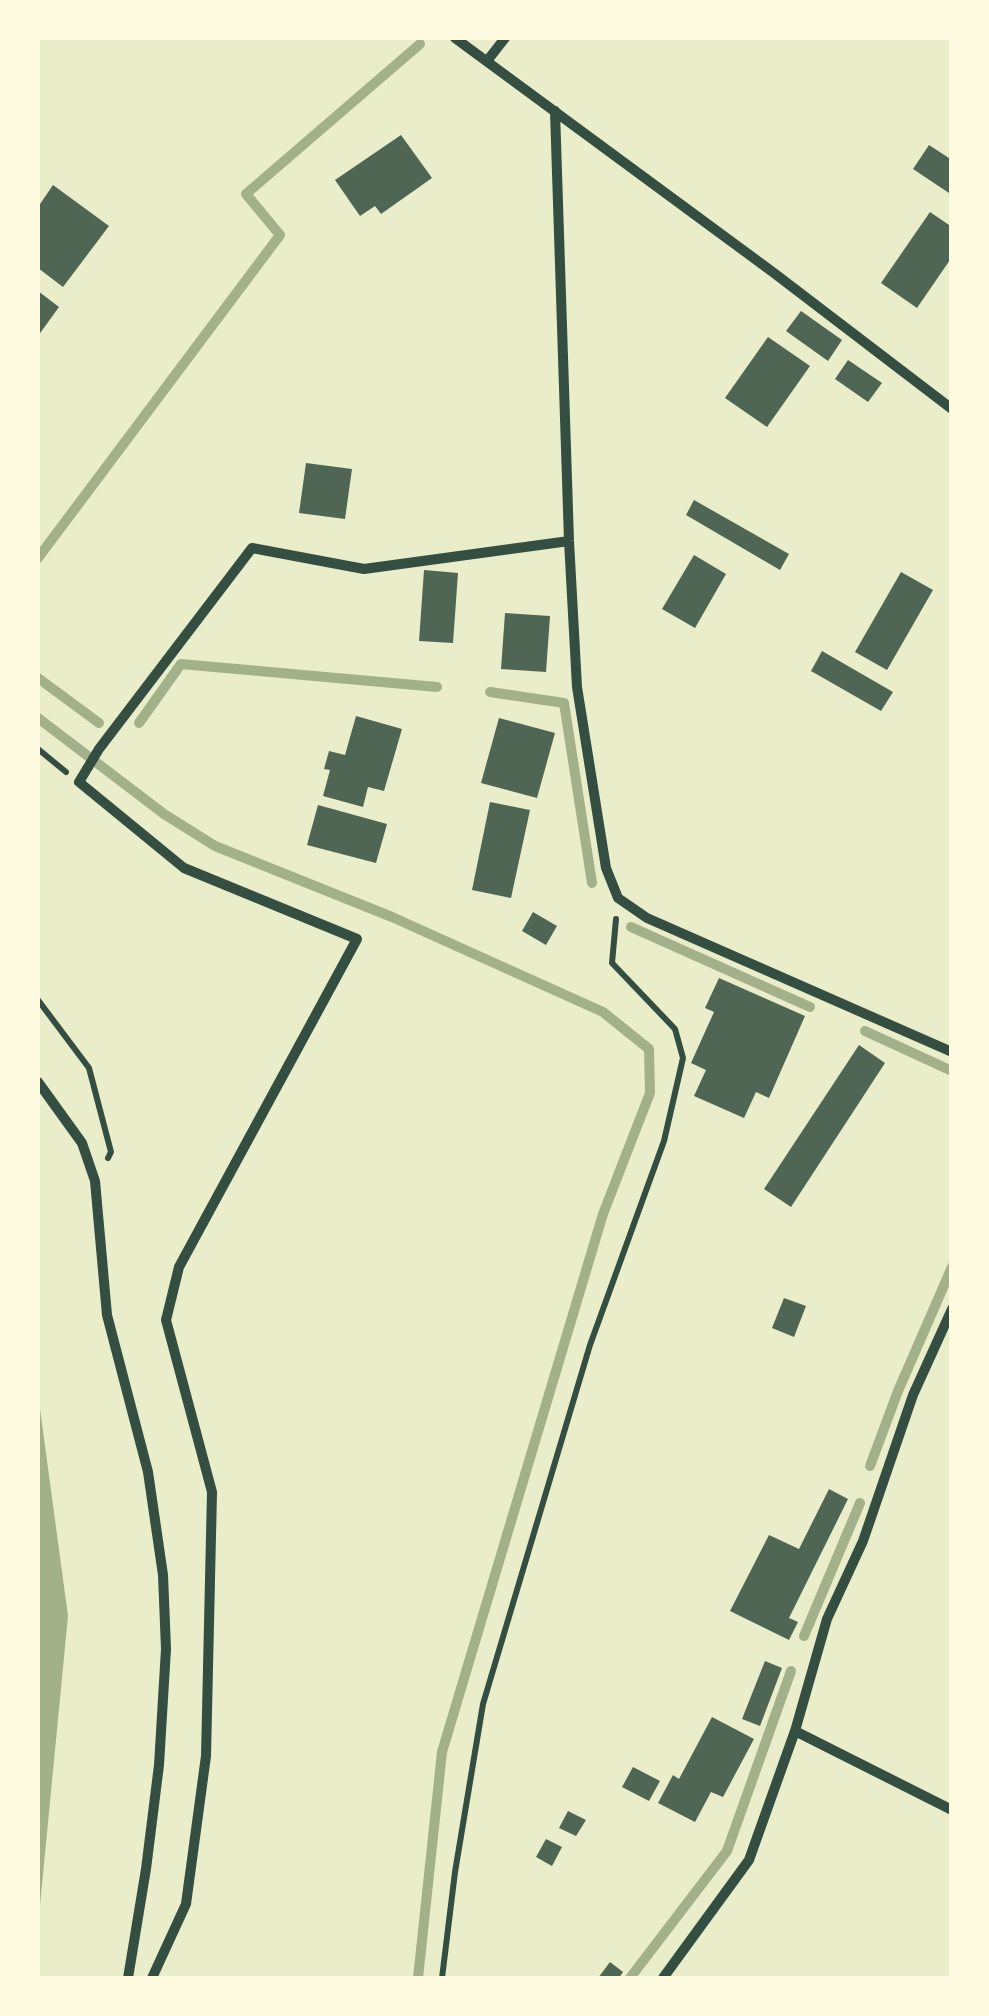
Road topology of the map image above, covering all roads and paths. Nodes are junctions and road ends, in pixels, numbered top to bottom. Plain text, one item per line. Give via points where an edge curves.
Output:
1 (455, 38) edge
2 (505, 38) edge
3 (488, 61) junction
4 (555, 111) junction
5 (952, 409) edge
6 (569, 541) junction
7 (38, 749) edge
8 (82, 776) junction
9 (618, 898) junction
10 (38, 1000) edge
11 (949, 1046) edge
12 (38, 1082) edge
13 (96, 1182) junction
14 (952, 1309) edge
15 (795, 1730) junction
16 (952, 1810) edge
17 (128, 1978) edge
18 (152, 1978) edge
19 (442, 1978) edge
20 (663, 1978) edge

1 - 3 street
2 - 3 street
3 - 4 street
4 - 5 street
4 - 6 street
6 - 8 street via 364,569 252,548
6 - 9 street via 577,687 606,868
7 - 8 path
8 - 18 street via 184,868 357,940 179,1267 166,1320 212,1492 206,1756 186,1904
9 - 11 street via 648,918
9 - 19 path via 612,963 675,1028 683,1058 664,1141 590,1345 483,1704
10 - 13 path via 89,1068 112,1152
12 - 13 street via 82,1143
13 - 17 street via 107,1314 148,1472 166,1649 148,1852
14 - 15 street via 912,1394 863,1542 827,1618
15 - 16 street
15 - 20 street via 749,1860

